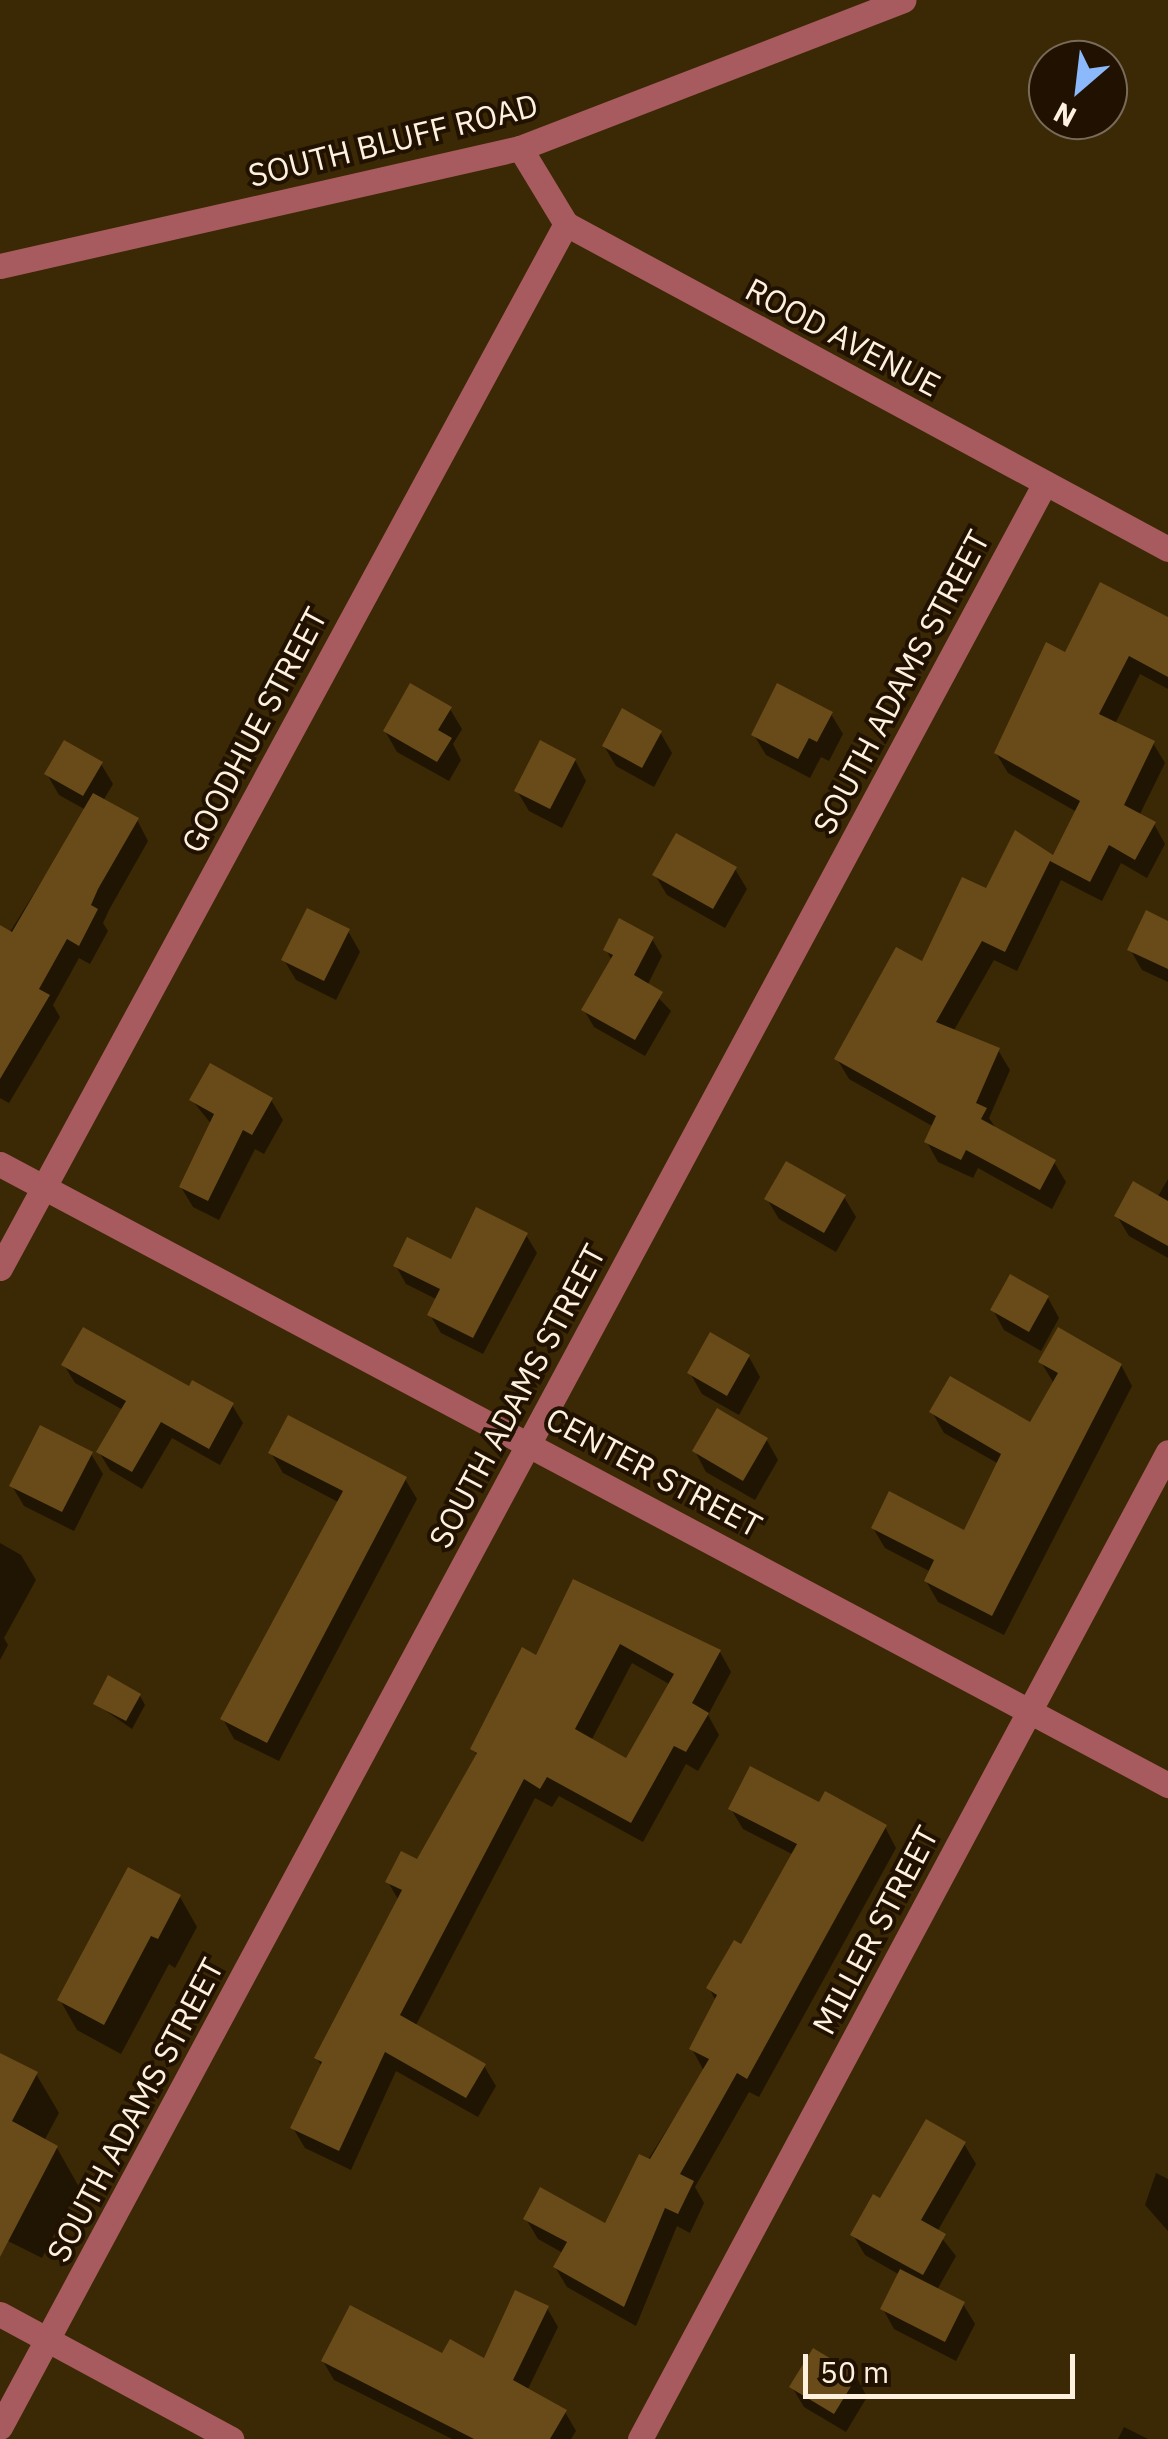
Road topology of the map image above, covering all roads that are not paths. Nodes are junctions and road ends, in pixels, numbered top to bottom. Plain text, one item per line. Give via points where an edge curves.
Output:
1 (903, 0) edge
2 (520, 148) junction
3 (566, 224) junction
4 (0, 266) edge
5 (1045, 483) junction
6 (1168, 549) edge
7 (0, 1164) edge
8 (44, 1186) junction
9 (0, 1268) edge
10 (529, 1442) junction
11 (1168, 1452) edge
12 (1030, 1710) junction
13 (1168, 1785) edge
14 (0, 2314) edge
15 (50, 2340) junction
16 (0, 2427) edge
17 (231, 2439) edge
18 (640, 2439) edge

1 - 2 street, SOUTH BLUFF ROAD
2 - 3 street
2 - 4 street, SOUTH BLUFF ROAD
3 - 5 street, ROOD AVENUE
3 - 8 street, GOODHUE STREET
5 - 6 street, ROOD AVENUE
5 - 10 street, SOUTH ADAMS STREET
7 - 8 street, CENTER STREET
8 - 9 street, GOODHUE STREET
8 - 10 street, CENTER STREET
10 - 12 street, CENTER STREET
10 - 15 street, SOUTH ADAMS STREET
11 - 12 street, MILLER STREET
12 - 13 street, CENTER STREET
12 - 18 street, MILLER STREET
14 - 15 street
15 - 16 street, SOUTH ADAMS STREET
15 - 17 street

